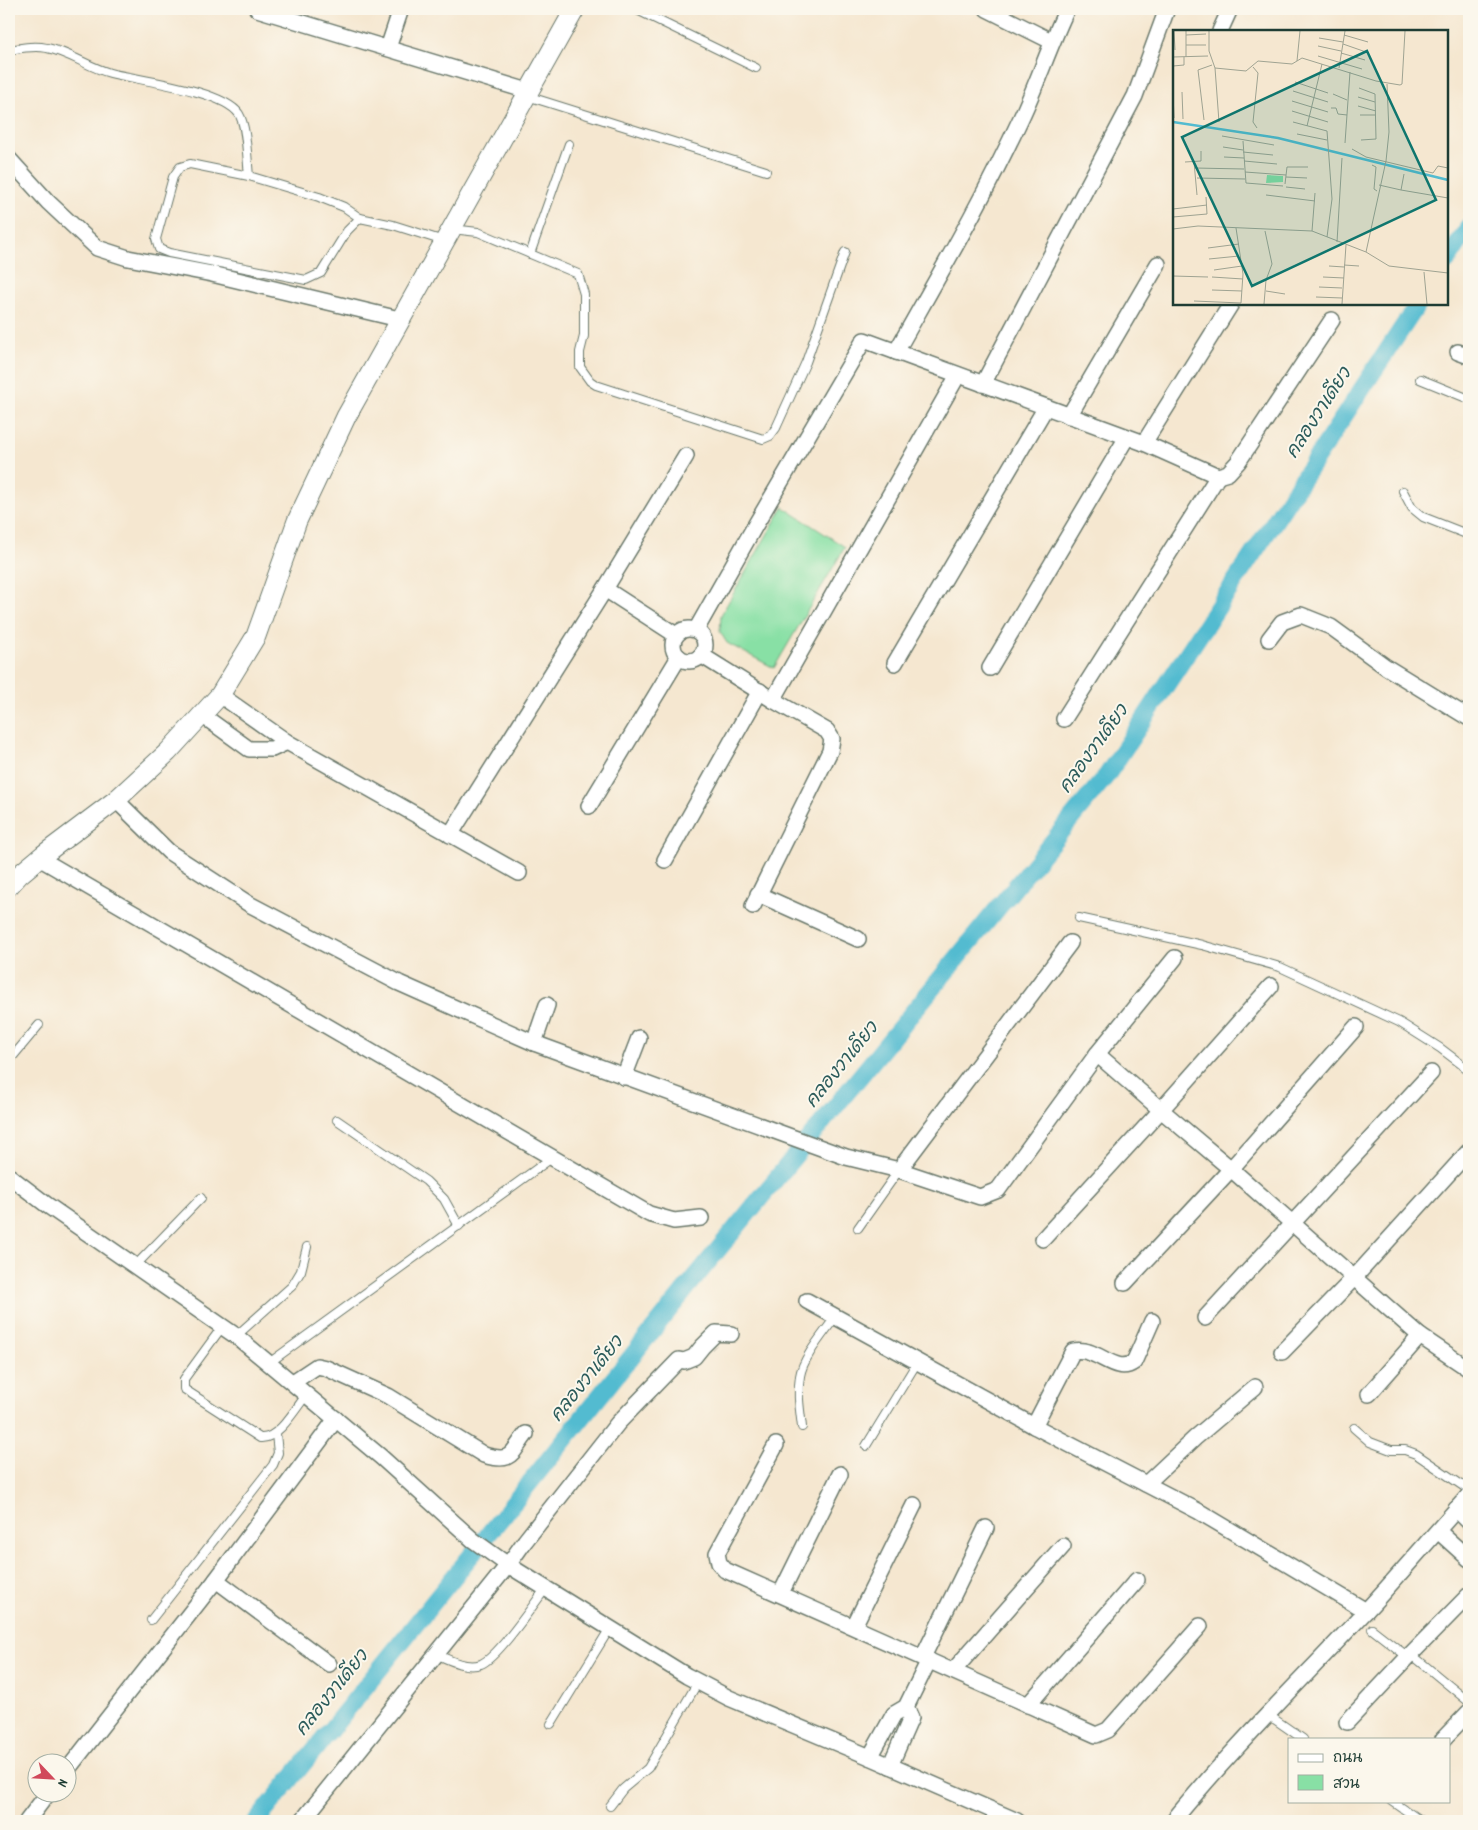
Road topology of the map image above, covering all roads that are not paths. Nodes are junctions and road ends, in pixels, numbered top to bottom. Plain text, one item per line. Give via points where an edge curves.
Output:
1 (257, 9) edge
2 (401, 9) edge
3 (574, 9) edge
4 (635, 9) edge
5 (987, 9) edge
6 (1067, 9) edge
7 (1167, 9) edge
8 (1230, 9) edge
9 (294, 14) edge
10 (1220, 30) edge
11 (1051, 41) junction
12 (388, 48) junction
13 (9, 50) edge
14 (756, 68) dead end
15 (526, 93) junction
16 (569, 144) dead end
17 (9, 159) edge
18 (766, 171) dead end
19 (249, 176) junction
20 (360, 218) junction
21 (447, 235) junction
22 (845, 252) dead end
23 (530, 254) junction
24 (1158, 264) dead end
25 (1230, 305) edge
26 (400, 319) junction
27 (1332, 320) dead end
28 (896, 352) junction
29 (958, 375) junction
30 (1420, 379) dead end
31 (983, 384) junction
32 (1469, 399) edge
33 (1046, 407) junction
34 (1069, 416) junction
35 (1127, 437) junction
36 (1144, 443) junction
37 (686, 456) dead end
38 (1218, 476) junction
39 (1403, 491) dead end
40 (1469, 535) edge
41 (605, 589) junction
42 (696, 630) junction
43 (676, 635) junction
44 (1269, 639) dead end
45 (701, 655) junction
46 (679, 657) junction
47 (895, 663) dead end
48 (990, 668) dead end
49 (760, 691) junction
50 (220, 695) junction
51 (773, 700) junction
52 (202, 715) junction
53 (1469, 718) edge
54 (1064, 719) dead end
55 (287, 742) junction
56 (116, 800) junction
57 (589, 806) dead end
58 (450, 835) junction
59 (39, 858) junction
60 (665, 860) dead end
61 (519, 873) dead end
62 (9, 886) edge
63 (1079, 918) dead end
64 (858, 939) dead end
65 (1070, 943) dead end
66 (1175, 958) dead end
67 (1271, 986) dead end
68 (547, 1005) dead end
69 (39, 1025) dead end
70 (1356, 1027) dead end
71 (639, 1038) dead end
72 (534, 1044) junction
73 (1097, 1054) junction
74 (9, 1060) edge
75 (1469, 1070) edge
76 (1431, 1073) dead end
77 (624, 1077) junction
78 (1161, 1110) junction
79 (337, 1120) dead end
80 (1469, 1152) edge
81 (554, 1157) junction
82 (1231, 1169) junction
83 (899, 1170) junction
84 (9, 1176) edge
85 (202, 1198) dead end
86 (701, 1218) dead end
87 (1293, 1224) junction
88 (459, 1226) junction
89 (858, 1228) dead end
90 (1043, 1239) dead end
91 (308, 1247) dead end
92 (135, 1266) junction
93 (1354, 1278) junction
94 (1125, 1283) dead end
95 (807, 1301) dead end
96 (836, 1316) junction
97 (1205, 1318) dead end
98 (1152, 1321) dead end
99 (222, 1327) junction
100 (731, 1334) dead end
101 (236, 1336) junction
102 (1420, 1336) junction
103 (1282, 1352) dead end
104 (918, 1361) junction
105 (269, 1363) junction
106 (1469, 1369) edge
107 (293, 1382) junction
108 (1255, 1387) dead end
109 (307, 1394) junction
110 (1369, 1394) dead end
111 (336, 1419) junction
112 (1034, 1426) junction
113 (802, 1427) dead end
114 (1354, 1428) dead end
115 (276, 1434) junction
116 (526, 1434) dead end
117 (776, 1445) dead end
118 (866, 1446) dead end
119 (840, 1474) dead end
120 (1146, 1484) junction
121 (1469, 1490) edge
122 (1469, 1494) edge
123 (914, 1506) dead end
124 (1456, 1510) junction
125 (1469, 1522) edge
126 (986, 1528) dead end
127 (1438, 1531) junction
128 (1063, 1546) dead end
129 (1469, 1558) edge
130 (503, 1562) junction
131 (216, 1580) junction
132 (1137, 1580) dead end
133 (546, 1588) junction
134 (781, 1593) junction
135 (1469, 1595) edge
136 (1366, 1611) junction
137 (151, 1620) dead end
138 (854, 1626) junction
139 (1200, 1626) dead end
140 (610, 1628) junction
141 (1372, 1628) dead end
142 (436, 1654) junction
143 (1410, 1656) junction
144 (926, 1659) junction
145 (329, 1664) dead end
146 (953, 1671) junction
147 (698, 1682) junction
148 (1469, 1702) edge
149 (1028, 1705) junction
150 (906, 1707) junction
151 (1469, 1712) edge
152 (1267, 1714) junction
153 (1347, 1722) dead end
154 (551, 1724) dead end
155 (1302, 1738) edge
156 (1445, 1738) edge
157 (78, 1756) edge
158 (870, 1757) junction
159 (890, 1766) junction
160 (41, 1802) edge
161 (1393, 1802) edge
162 (610, 1806) dead end
163 (27, 1821) edge
164 (302, 1821) edge
165 (1017, 1821) edge
166 (1173, 1821) edge
167 (1420, 1821) edge

1 - 9 street
2 - 12 street
3 - 15 street
4 - 14 lane
5 - 11 street
6 - 11 street
7 - 31 street via 1135,96
8 - 10 street
9 - 12 street
11 - 28 street via 1022,116 984,196
12 - 15 street
13 - 19 lane via 46,48 108,73 161,82 226,104 238,112 245,128
15 - 18 lane
15 - 21 street
16 - 23 lane
17 - 26 street via 48,202 97,248 128,258 212,274
19 - 20 lane via 327,200
19 - 20 lane via 190,164 180,167 172,177 156,238 159,249 306,280 321,273 347,231
20 - 21 lane
21 - 23 lane via 478,232
21 - 26 street
22 - 23 lane via 806,362 776,428 763,439 590,381 580,367 584,294 578,274
24 - 34 street
25 - 36 street
26 - 50 street via 346,417 297,521 256,636
27 - 38 street via 1238,462 1228,473
28 - 29 street
28 - 42 street via 864,340
29 - 31 street
29 - 51 street
30 - 32 lane
31 - 33 street
33 - 34 street
33 - 47 street
34 - 35 street
35 - 36 street
35 - 48 street
36 - 38 street
37 - 41 street
38 - 54 street
39 - 40 lane via 1412,508 1423,517
41 - 43 street
41 - 58 street
42 - 43 street via 687,629
42 - 45 street via 705,642
43 - 46 street via 673,644
44 - 53 street via 1282,622 1301,615 1331,627 1386,667
45 - 46 street via 692,660
45 - 49 street
46 - 57 street
49 - 51 street
49 - 60 street
50 - 52 street
50 - 55 street
51 - 64 street via 827,731 832,739 830,751 755,900
52 - 55 street via 249,749 272,749
52 - 56 street
55 - 58 street
56 - 59 street
56 - 72 street via 169,852 249,904 399,983
58 - 61 street
59 - 62 street
59 - 81 street
63 - 75 lane via 1202,945 1280,967 1399,1022
65 - 83 street
66 - 73 street
67 - 78 street
68 - 72 street
69 - 74 lane
70 - 82 street
71 - 77 street
72 - 77 street
73 - 78 street
73 - 83 street via 998,1190 980,1197
76 - 87 street
77 - 83 street via 846,1157
78 - 82 street
78 - 90 street
79 - 88 lane via 426,1181 444,1199
80 - 93 street
81 - 86 street via 649,1214 674,1220
81 - 88 lane
82 - 87 street
82 - 94 street
83 - 89 lane
84 - 92 street
85 - 92 lane
87 - 93 street
87 - 97 street
88 - 105 lane
91 - 101 lane via 301,1271 292,1286
92 - 99 street
93 - 102 street
93 - 103 street
95 - 96 street
96 - 104 street
96 - 113 lane via 800,1374 798,1396
98 - 112 street via 1134,1362 1129,1366 1122,1367 1081,1349 1073,1351
99 - 101 street
99 - 115 lane via 184,1379 184,1389 260,1438
100 - 130 street via 716,1333 694,1357 679,1360 618,1423
101 - 105 street
102 - 106 street
102 - 110 street
104 - 112 street
104 - 118 lane
105 - 107 street
107 - 109 street
107 - 116 street via 317,1366 326,1368 388,1396 484,1455 500,1460 509,1457
108 - 120 street
109 - 111 street
109 - 115 lane
111 - 130 street via 473,1540
111 - 131 street
112 - 120 street
114 - 121 lane via 1370,1442 1416,1454
115 - 137 lane via 278,1453 273,1465
117 - 134 street via 717,1553 718,1562 726,1570
119 - 134 street
120 - 136 street via 1198,1511
122 - 124 street
123 - 138 street
124 - 125 street
124 - 127 street
126 - 144 street
127 - 129 street
127 - 136 street
128 - 146 street
130 - 133 street
130 - 142 street
131 - 145 street
131 - 157 street
132 - 149 street
133 - 140 street
133 - 142 lane via 493,1656 480,1664 461,1664
134 - 138 street
135 - 143 street
136 - 152 street
138 - 144 street
139 - 149 street via 1108,1730 1096,1735
140 - 147 street
140 - 154 lane
141 - 143 lane
142 - 164 street
143 - 148 lane
143 - 153 street
144 - 146 street
144 - 150 street
146 - 149 street
147 - 158 street
147 - 162 lane via 648,1768 622,1789
150 - 158 street via 894,1714
150 - 159 street via 911,1718
151 - 156 street
152 - 155 lane
152 - 166 street
158 - 159 street
159 - 165 street
160 - 163 street
161 - 167 lane

